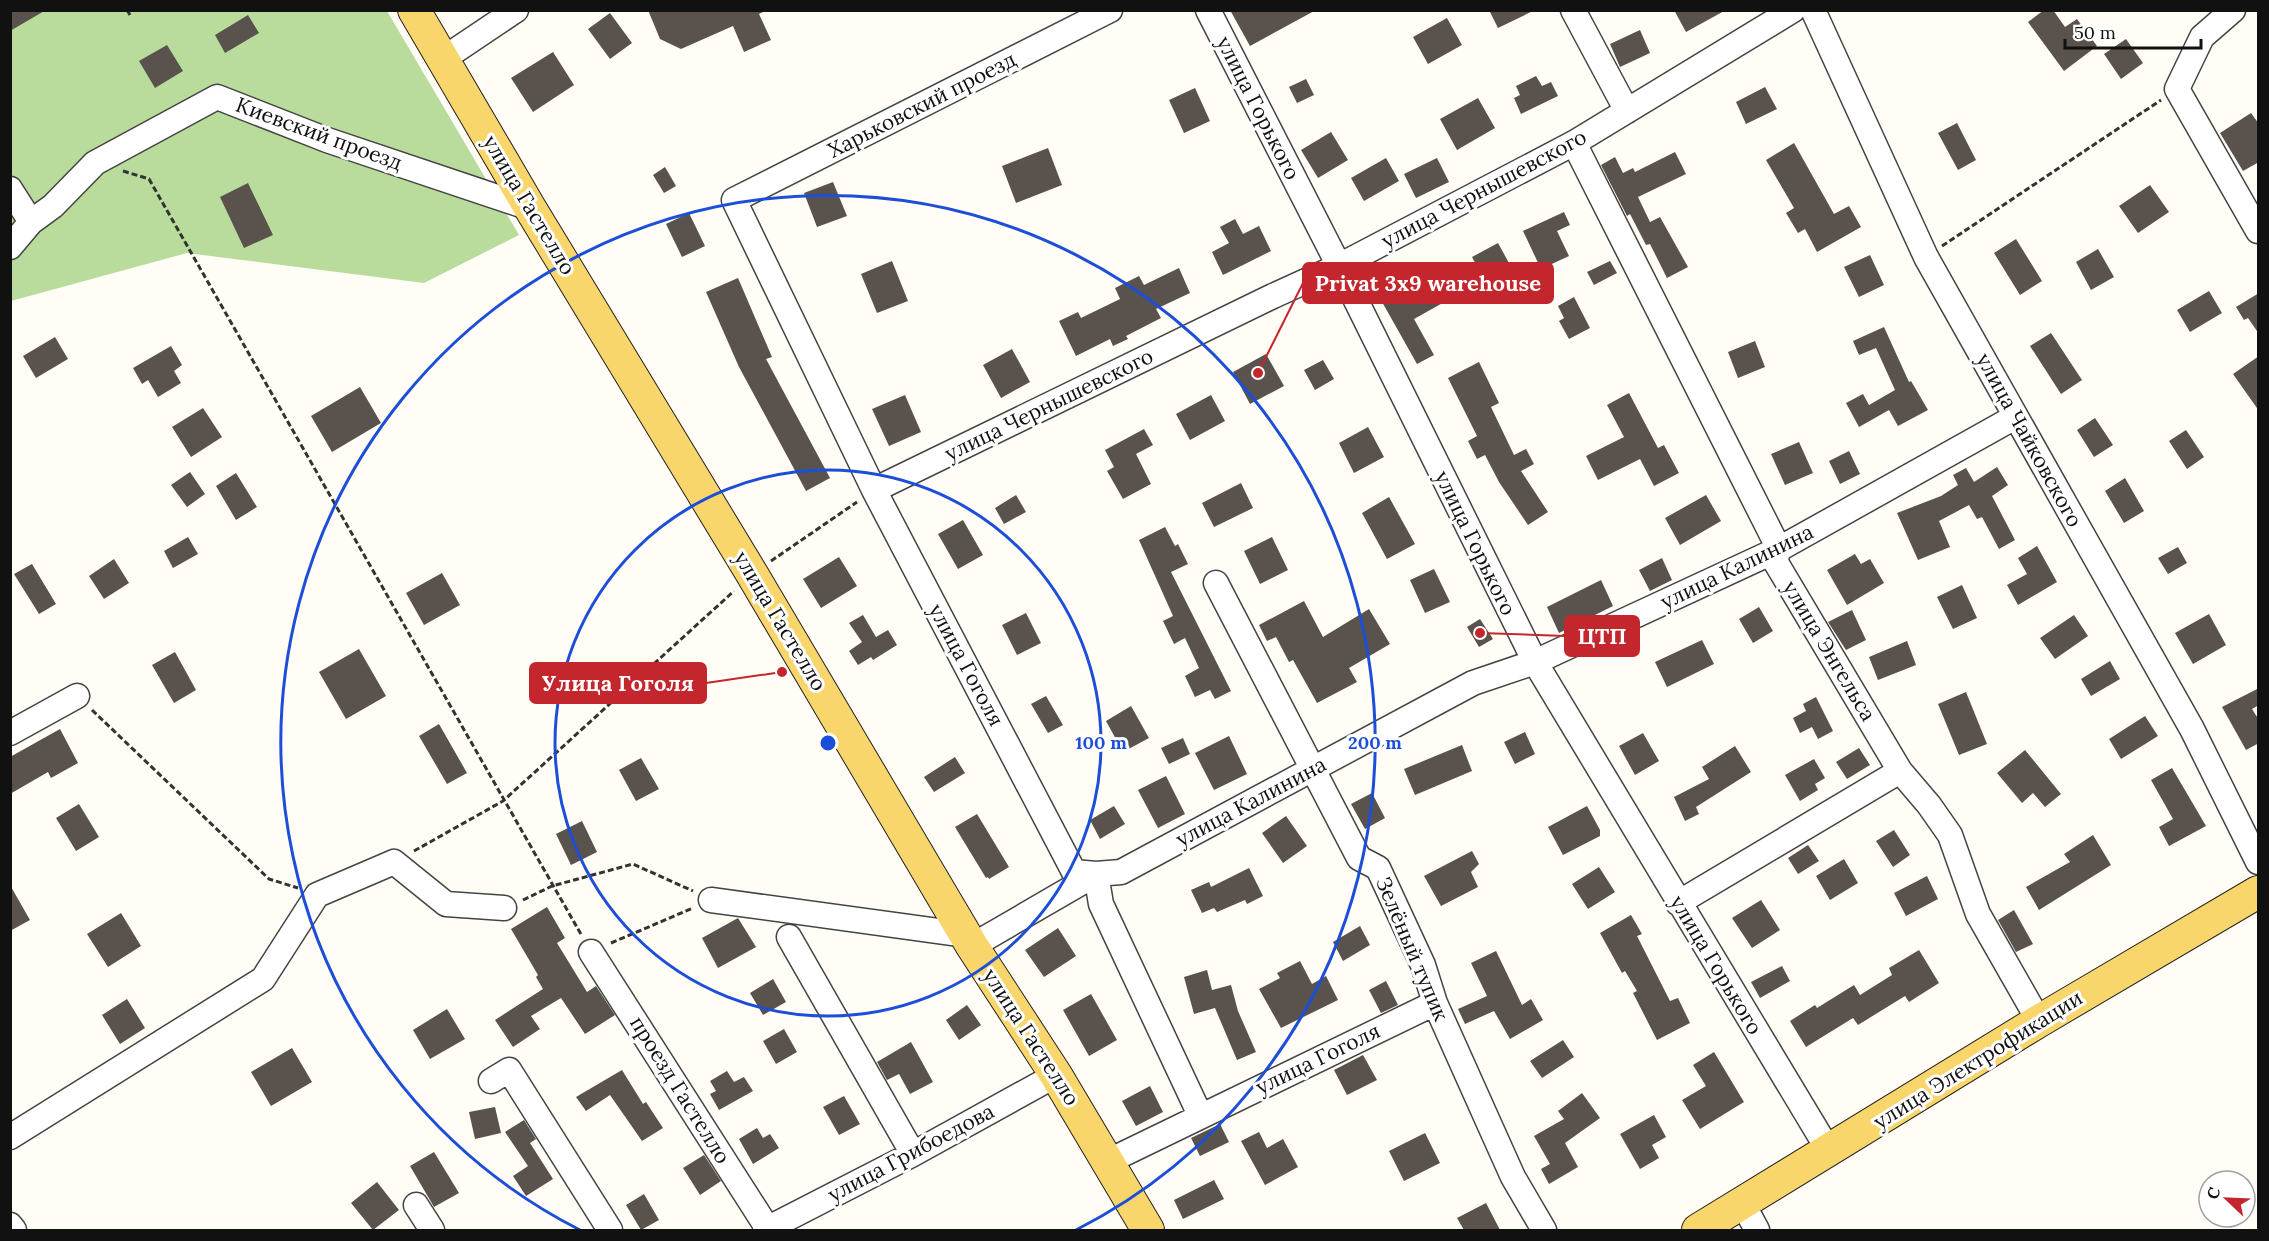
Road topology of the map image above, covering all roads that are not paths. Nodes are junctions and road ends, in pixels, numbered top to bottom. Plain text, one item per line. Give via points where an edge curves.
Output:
1 (414, 10) edge
2 (516, 10) edge
3 (1110, 10) edge
4 (1208, 10) edge
5 (1573, 10) edge
6 (1793, 10) edge
7 (1814, 10) edge
8 (2233, 10) edge
9 (443, 59) junction
10 (1627, 111) junction
11 (1574, 143) junction
12 (10, 189) edge
13 (734, 201) joint
14 (530, 208) junction
15 (31, 222) junction
16 (2259, 231) edge
17 (10, 247) edge
18 (1339, 266) junction
19 (2015, 417) junction
20 (874, 490) junction
21 (1779, 549) junction
22 (1216, 583) dead end
23 (1534, 662) junction
24 (77, 696) road end
25 (10, 733) edge
26 (1313, 768) junction
27 (1900, 771) junction
28 (2259, 862) edge
29 (1096, 874) junction
30 (2259, 892) edge
31 (711, 900) road end
32 (1678, 903) junction
33 (504, 908) road end
34 (789, 937) dead end
35 (969, 940) junction
36 (591, 952) road end
37 (1435, 1003) junction
38 (2039, 1021) junction
39 (1056, 1075) junction
40 (491, 1081) dead end
41 (1200, 1115) junction
42 (10, 1137) edge
43 (1829, 1151) junction
44 (913, 1154) junction
45 (1109, 1161) junction
46 (416, 1205) dead end
47 (1750, 1217) edge
48 (10, 1225) edge
49 (14, 1230) edge
50 (432, 1230) edge
51 (610, 1230) edge
52 (766, 1230) edge
53 (1148, 1230) edge
54 (1544, 1230) edge
55 (1698, 1230) edge

1 - 9 main road, улица Гастелло
2 - 9 street
3 - 13 street, Харьковский проезд
4 - 18 street, улица Горького
5 - 10 street
6 - 10 street, улица Чернышевского
7 - 19 street, улица Чайковского via 1926,257
8 - 16 street via 2202,37 2177,89
9 - 14 main road, улица Гастелло
10 - 11 street, улица Чернышевского
11 - 18 street, улица Чернышевского
11 - 21 street, улица Энгельса
12 - 15 street
13 - 20 street, улица Гоголя
14 - 15 street, Киевский проезд via 318,147 217,97 95,163 53,206
14 - 35 main road, улица Гастелло
15 - 17 street, Киевский проезд
18 - 20 street, улица Чернышевского
18 - 23 street, улица Горького
19 - 21 street, улица Калинина
19 - 28 street, улица Чайковского via 2192,729
20 - 29 street, улица Гоголя via 1074,872
21 - 23 street, улица Калинина
21 - 27 street, улица Энгельса via 1775,561
22 - 26 street, Зелёный тупик
23 - 26 street, улица Калинина via 1473,683
23 - 32 street, улица Горького
24 - 25 street
26 - 29 street, улица Калинина via 1121,872
26 - 37 street, Зелёный тупик via 1359,858 1378,868 1423,965
27 - 32 street
27 - 38 street, улица Энгельса via 1950,835 1978,914
29 - 35 street, улица Калинина
29 - 41 street via 1101,904
30 - 38 main road, улица Электрофикации
31 - 35 street
32 - 43 street, улица Горького
33 - 42 street via 446,904 394,862 317,895 263,979
34 - 44 street
35 - 39 main road, улица Гастелло
36 - 52 street, проезд Гастелло
37 - 41 street, улица Гоголя
37 - 54 street, Зелёный тупик via 1513,1177
38 - 43 main road, улица Электрофикации
39 - 44 street, улица Грибоедова
39 - 45 main road, улица Гастелло
40 - 51 street via 509,1071
41 - 45 street, улица Гоголя
43 - 47 main road, улица Электрофикации
44 - 52 street, улица Грибоедова
45 - 53 main road, улица Гастелло
46 - 50 street
47 - 55 main road, улица Электрофикации
48 - 49 street

